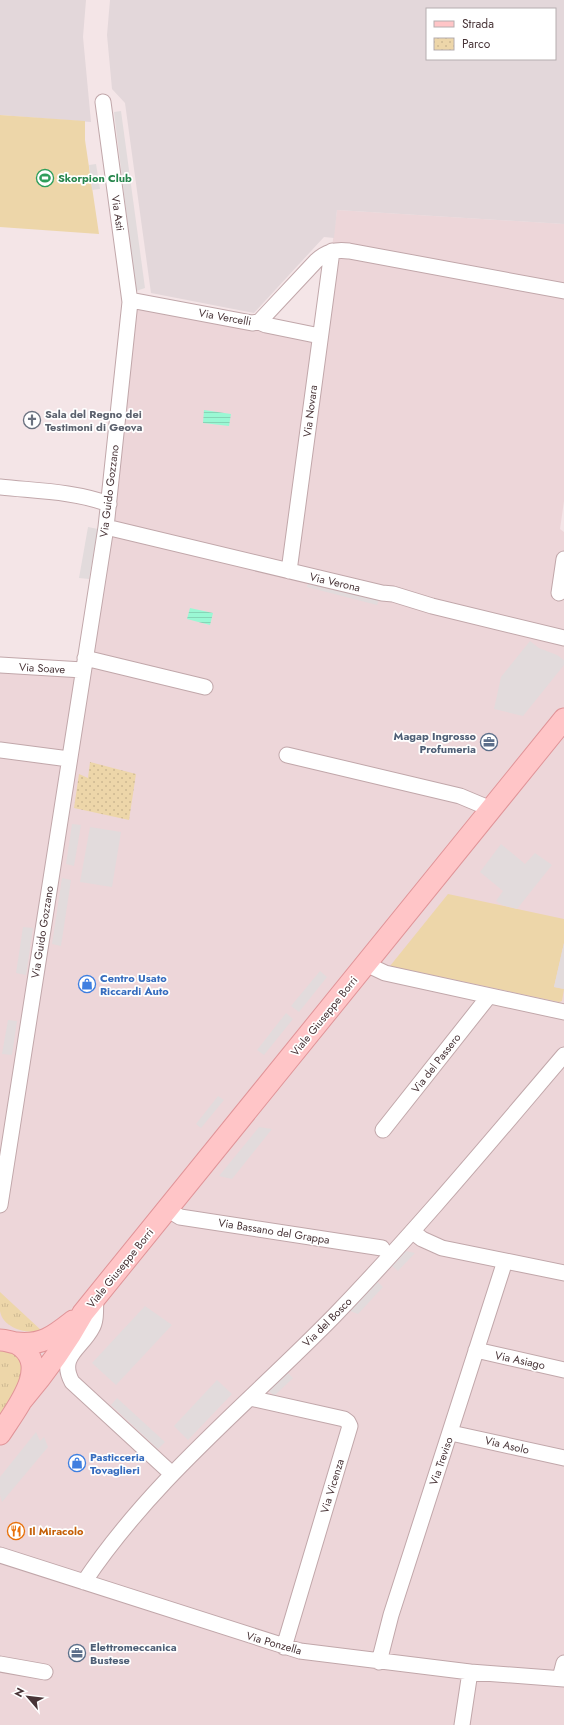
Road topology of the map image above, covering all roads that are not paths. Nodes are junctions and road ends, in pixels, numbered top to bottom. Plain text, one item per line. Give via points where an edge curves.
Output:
1 (103, 102) dead end
2 (332, 251) junction
3 (564, 290) edge
4 (130, 300) junction
5 (259, 322) junction
6 (320, 336) junction
7 (0, 487) edge
8 (109, 504) junction
9 (106, 527) junction
10 (564, 559) edge
11 (289, 571) junction
12 (559, 594) dead end
13 (564, 638) edge
14 (84, 664) junction
15 (0, 665) edge
16 (205, 687) dead end
17 (564, 719) edge
18 (0, 750) edge
19 (287, 755) dead end
20 (69, 759) junction
21 (491, 809) junction
22 (366, 964) junction
23 (489, 996) junction
24 (564, 1012) edge
25 (564, 1055) edge
26 (383, 1130) dead end
27 (0, 1205) edge
28 (167, 1209) junction
29 (413, 1232) junction
30 (382, 1248) dead end
31 (505, 1261) junction
32 (564, 1273) edge
33 (96, 1297) junction
34 (83, 1313) junction
35 (6, 1338) edge
36 (476, 1350) junction
37 (564, 1370) edge
38 (38, 1382) junction
39 (72, 1382) junction
40 (250, 1398) junction
41 (22, 1400) junction
42 (451, 1432) junction
43 (0, 1434) edge
44 (564, 1458) edge
45 (172, 1474) junction
46 (0, 1555) edge
47 (84, 1582) junction
48 (284, 1647) junction
49 (379, 1662) junction
50 (564, 1663) edge
51 (0, 1664) edge
52 (45, 1672) dead end
53 (470, 1672) junction
54 (562, 1679) edge
55 (462, 1725) edge

1 - 4 street, Via Asti
2 - 3 street via 349,251
2 - 5 street via 316,261
2 - 6 street, Via Novara
4 - 5 street, Via Vercelli via 252,323
4 - 8 street, Via Guido Gozzano
5 - 6 street, Via Vercelli
6 - 11 street, Via Novara
7 - 8 street via 67,493
8 - 9 street, Via Guido Gozzano
9 - 11 street, Via Verona
9 - 14 street, Via Guido Gozzano
10 - 12 street
11 - 13 street, Via Verona via 393,594
14 - 15 street, Via Soave
14 - 16 street
14 - 20 street, Via Guido Gozzano
17 - 21 main road, Viale Giuseppe Borri
18 - 20 street
19 - 21 street via 460,796
20 - 27 street, Via Guido Gozzano
21 - 22 main road, Viale Giuseppe Borri
22 - 23 street via 385,974
22 - 28 main road, Viale Giuseppe Borri
23 - 24 street
23 - 26 street, Via del Passero
25 - 29 street, Via del Bosco
28 - 30 street, Via Bassano del Grappa via 180,1217
28 - 33 main road, Viale Giuseppe Borri
29 - 31 street via 439,1247
29 - 40 street, Via del Bosco via 333,1317
31 - 32 street
31 - 36 street, Via Treviso
33 - 34 main road, Viale Giuseppe Borri
33 - 39 street via 92,1328 68,1362 67,1370
34 - 35 main road via 49,1340
34 - 38 main road
35 - 41 main road via 27,1351 32,1367 31,1378
36 - 37 street, Via Asiago
36 - 42 street, Via Treviso
38 - 39 street via 54,1377
38 - 41 main road
39 - 45 street
40 - 45 street, Via del Bosco
40 - 48 street, Via Vicenza via 344,1419 350,1426
41 - 43 main road
42 - 44 street, Via Asolo
42 - 49 street, Via Treviso via 391,1615
45 - 47 street, Via del Bosco via 146,1501
46 - 47 street, Via Ponzella
47 - 48 street, Via Ponzella
48 - 49 street, Via Ponzella via 309,1653
49 - 53 street, Via Ponzella
50 - 54 street, Via Ponzella
51 - 52 street
53 - 54 street, Via Ponzella
53 - 55 street

